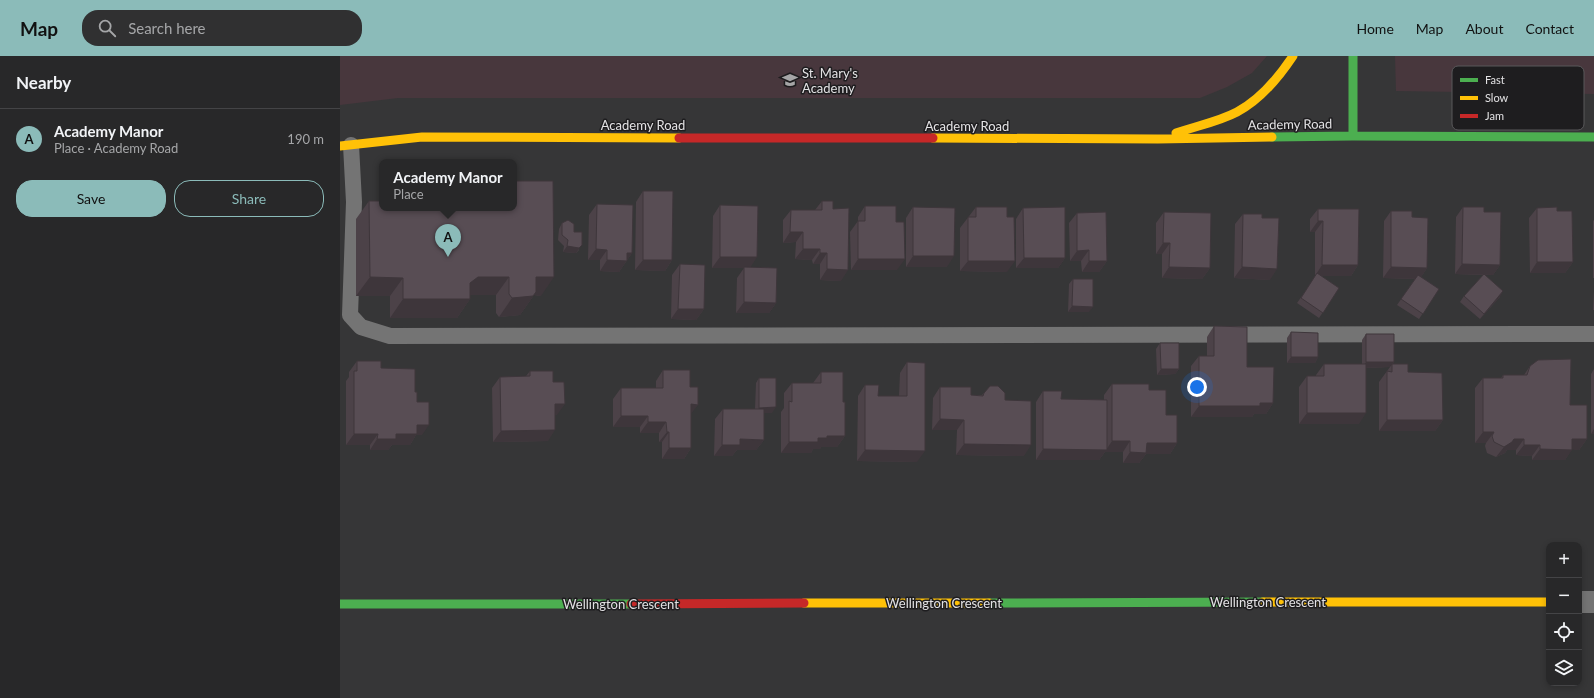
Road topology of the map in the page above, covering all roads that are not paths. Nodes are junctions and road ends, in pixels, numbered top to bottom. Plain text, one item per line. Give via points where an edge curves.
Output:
1 (1293, 56) edge
2 (1353, 56) edge
3 (1353, 136) junction
4 (1594, 137) edge
5 (1158, 140) junction
6 (345, 146) edge
7 (1594, 334) edge
8 (1546, 602) edge
9 (1582, 602) edge
10 (1594, 602) edge
11 (340, 604) edge

1 - 5 street via 1261,94 1238,112
2 - 3 street
3 - 4 street, Academy Road
3 - 5 street, Academy Road
5 - 6 street, Academy Road via 422,137
6 - 7 lane via 354,202 350,315 360,327 390,336
8 - 11 street, Wellington Crescent
9 - 10 street

